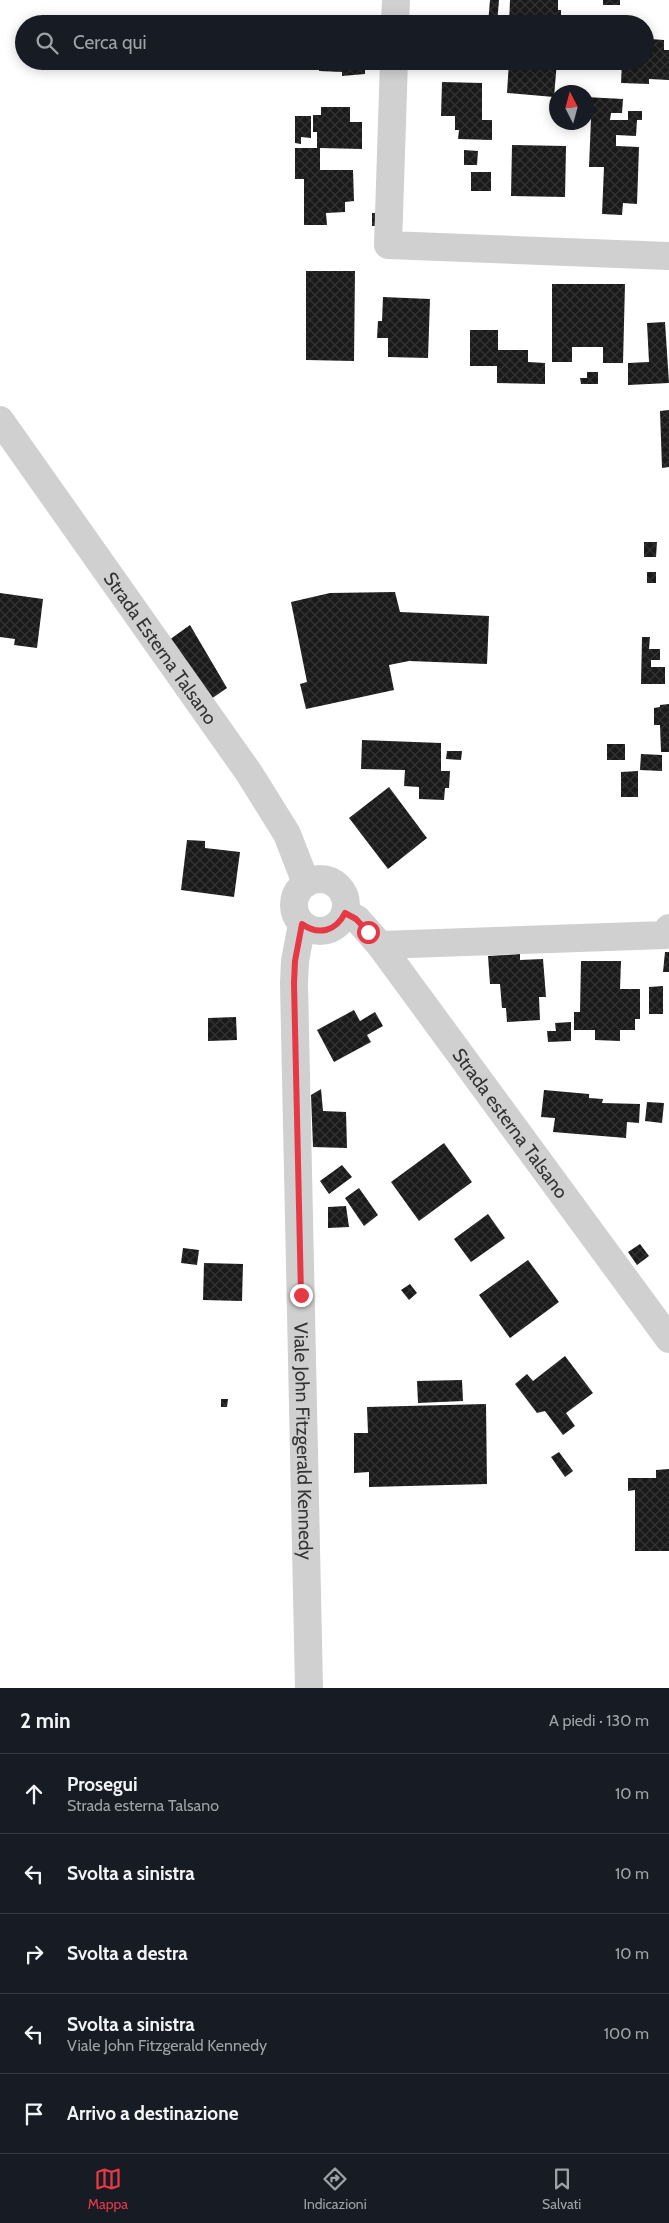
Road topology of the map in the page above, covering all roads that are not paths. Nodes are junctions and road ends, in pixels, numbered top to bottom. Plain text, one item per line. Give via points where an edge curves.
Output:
1 (396, 0) edge
2 (395, 15) edge
3 (394, 70) edge
4 (669, 256) edge
5 (0, 420) edge
6 (306, 883) junction
7 (345, 913) junction
8 (302, 924) junction
9 (669, 928) edge
10 (380, 945) junction
11 (669, 1339) edge
12 (309, 1688) edge

1 - 2 street
3 - 4 street via 388,245
5 - 6 street, Strada Esterna Talsano via 249,773 287,834
6 - 7 street via 320,878 339,886 346,899
6 - 8 street via 294,902 297,918
7 - 8 street via 335,927 327,930 318,931
7 - 10 street, Strada esterna Talsano via 356,919
8 - 12 street, Viale John Fitzgerald Kennedy via 294,983
9 - 10 street via 665,935
10 - 11 street, Strada esterna Talsano

